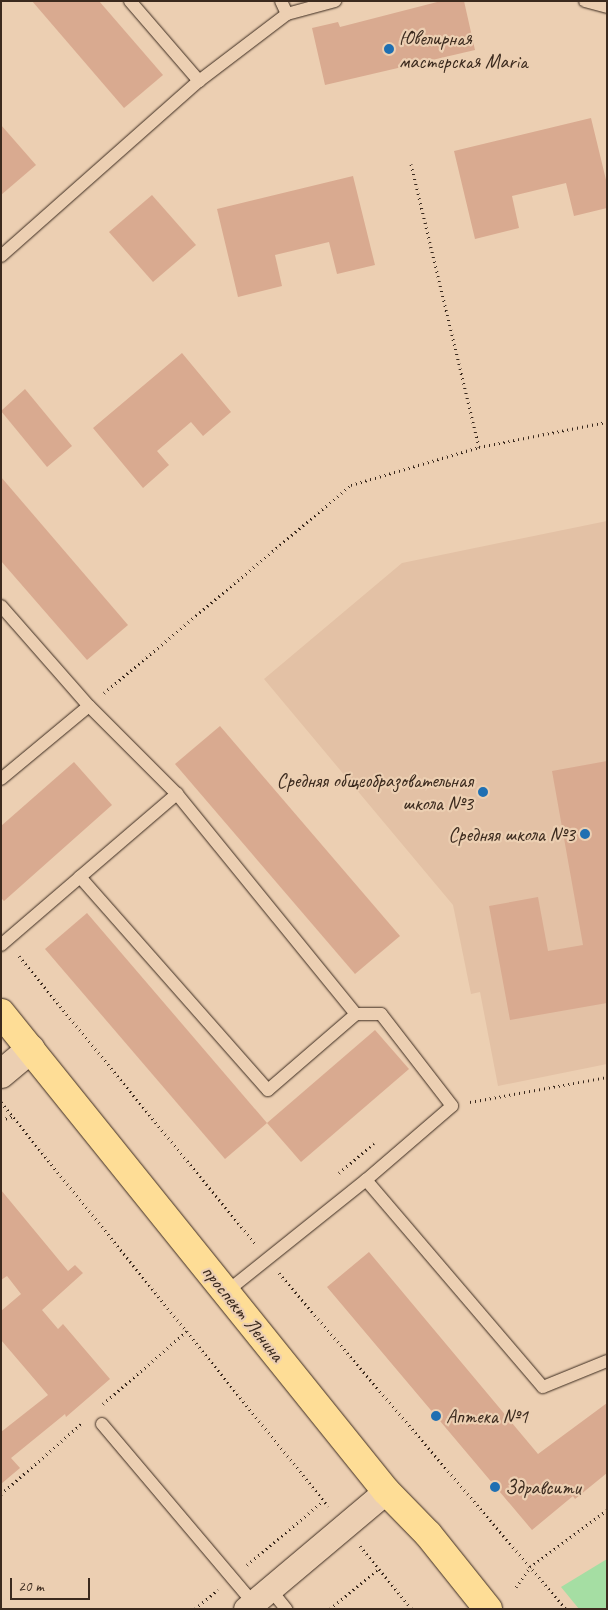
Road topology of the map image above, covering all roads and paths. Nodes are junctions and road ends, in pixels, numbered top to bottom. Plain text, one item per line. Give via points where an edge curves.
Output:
1 (130, 1) edge
2 (281, 1) edge
3 (335, 1) edge
4 (585, 1) edge
5 (607, 7) edge
6 (287, 14) junction
7 (199, 81) junction
8 (411, 164) dead end
9 (1, 256) edge
10 (607, 422) edge
11 (479, 447) junction
12 (1, 606) edge
13 (89, 706) junction
14 (1, 779) edge
15 (178, 794) junction
16 (80, 876) junction
17 (4, 942) edge
18 (1, 1013) edge
19 (356, 1014) junction
20 (31, 1049) junction
21 (1, 1074) edge
22 (607, 1077) edge
23 (1, 1102) edge
24 (452, 1106) junction
25 (12, 1116) junction
26 (1, 1120) edge
27 (366, 1180) junction
28 (255, 1244) dead end
29 (268, 1259) junction
30 (226, 1292) junction
31 (607, 1361) edge
32 (102, 1424) dead end
33 (386, 1491) junction
34 (323, 1501) junction
35 (607, 1510) edge
36 (344, 1526) junction
37 (530, 1567) junction
38 (378, 1569) junction
39 (232, 1578) junction
40 (516, 1587) dead end
41 (256, 1600) edge
42 (195, 1609) edge
43 (286, 1609) edge
44 (330, 1609) edge
45 (412, 1609) edge
46 (488, 1609) edge
47 (566, 1609) edge

1 - 7 lane
2 - 6 lane
3 - 6 lane
4 - 5 lane
6 - 7 lane
7 - 9 lane
8 - 11 path
10 - 11 path
11 - 13 path via 351,485
12 - 13 lane
13 - 14 lane
13 - 15 lane
15 - 16 lane
15 - 19 lane
16 - 17 lane
16 - 19 lane via 268,1090
17 - 28 path
18 - 20 main road, проспект Ленина
19 - 24 lane via 381,1014
20 - 21 street
20 - 30 main road, проспект Ленина
22 - 24 path
23 - 25 path
24 - 27 lane
25 - 26 path
25 - 34 path
27 - 29 lane
27 - 31 lane via 544,1387
29 - 30 lane
29 - 37 path
30 - 33 main road, проспект Ленина
32 - 39 lane
33 - 36 street
33 - 46 main road, проспект Ленина via 428,1534
34 - 36 path
34 - 39 path
35 - 37 path
36 - 38 path
36 - 41 street
37 - 40 path
37 - 47 path
38 - 44 path
38 - 45 path
39 - 41 lane
39 - 42 path
41 - 43 lane

